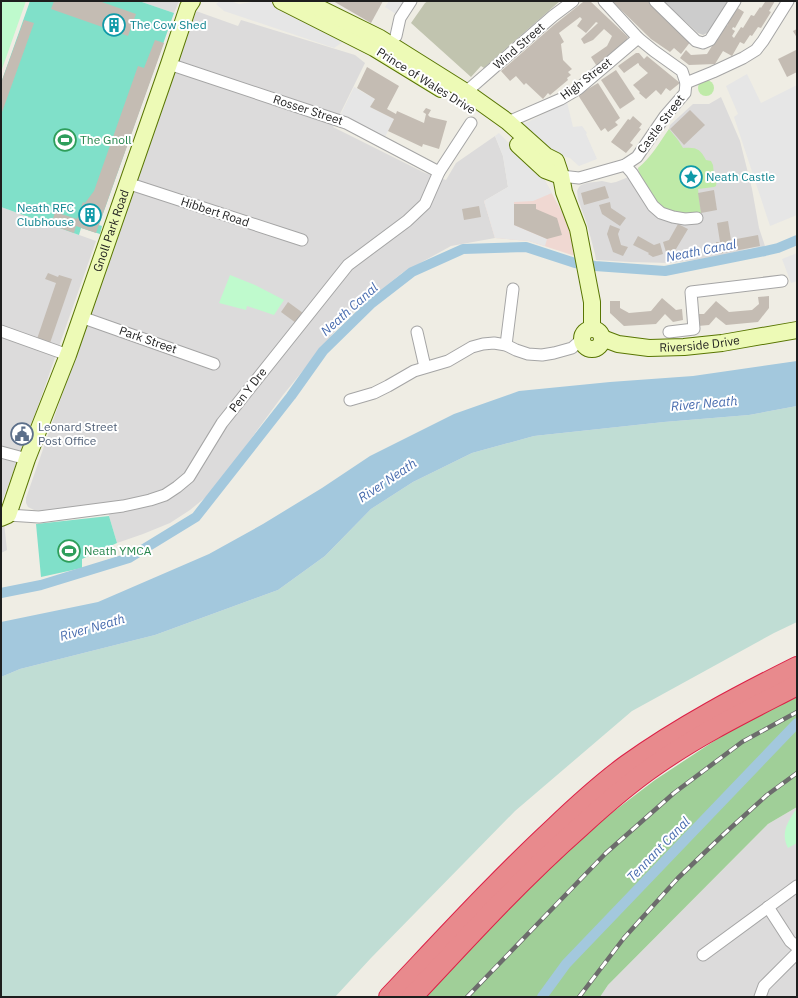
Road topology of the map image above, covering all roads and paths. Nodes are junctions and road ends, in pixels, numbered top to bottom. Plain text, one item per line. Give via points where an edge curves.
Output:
1 (192, 1) edge
2 (281, 1) edge
3 (305, 1) edge
4 (411, 1) edge
5 (573, 1) edge
6 (604, 1) edge
7 (655, 1) edge
8 (735, 1) edge
9 (788, 1) edge
10 (396, 36) dead end
11 (638, 38) junction
12 (169, 64) junction
13 (686, 83) junction
14 (466, 92) junction
15 (508, 122) junction
16 (471, 123) dead end
17 (625, 165) junction
18 (439, 172) junction
19 (561, 176) junction
20 (127, 183) junction
21 (697, 218) dead end
22 (302, 240) dead end
23 (782, 280) dead end
24 (513, 289) dead end
25 (81, 317) junction
26 (797, 330) edge
27 (1, 331) edge
28 (417, 332) dead end
29 (669, 332) dead end
30 (597, 333) junction
31 (581, 340) joint
32 (506, 345) junction
33 (68, 355) junction
34 (214, 364) dead end
35 (425, 367) junction
36 (350, 400) dead end
37 (1, 452) edge
38 (28, 459) junction
39 (5, 517) edge
40 (797, 667) edge
41 (797, 685) edge
42 (797, 886) edge
43 (768, 907) junction
44 (797, 947) edge
45 (797, 953) edge
46 (704, 955) dead end
47 (389, 997) edge
48 (412, 997) edge
49 (760, 997) edge

1 - 12 main road, Gnoll Park Road
2 - 19 main road, Prince of Wales Drive via 374,48 461,101 500,130 545,170
3 - 14 main road, Prince of Wales Drive via 380,38
4 - 10 street via 400,18
5 - 14 street, Wind Street
6 - 11 street
7 - 8 street via 696,41 703,43 710,40
9 - 13 street via 756,50
11 - 13 street via 682,71
11 - 15 street, High Street via 578,89
12 - 18 street, Rosser Street via 346,123
12 - 20 main road, Gnoll Park Road
13 - 17 street, Castle Street via 685,93 636,157
14 - 15 main road, Prince of Wales Drive
15 - 19 main road, Prince of Wales Drive via 546,156 556,161
16 - 18 street, Pen Y Dre
17 - 19 street, Castle Street via 579,178
17 - 21 street via 653,206 661,213 685,219
18 - 39 street, Pen Y Dre via 426,204 348,265 222,423 189,477 177,487 165,495 123,506 39,517
19 - 30 main road, Prince of Wales Drive via 564,192 578,229
20 - 22 street, Hibbert Road
20 - 25 main road, Gnoll Park Road
23 - 29 street, Riverside Drive via 691,292 694,329
24 - 32 street
25 - 33 main road, Gnoll Park Road
25 - 34 street, Park Street
26 - 30 main road, Riverside Drive via 722,343 649,348 618,344
27 - 33 street
28 - 35 street
30 - 31 main road via 600,345 597,347 591,349 584,346
31 - 32 street via 572,348 542,355 528,354
32 - 35 street via 482,344 448,362
33 - 38 main road, Gnoll Park Road
35 - 36 street via 374,393
37 - 38 street
38 - 39 main road, Gnoll Park Road
40 - 47 highway via 695,721 621,770 529,851
41 - 48 highway via 694,740 613,797 506,897
42 - 43 street
43 - 44 street via 790,941
43 - 46 street
45 - 49 street via 764,986

